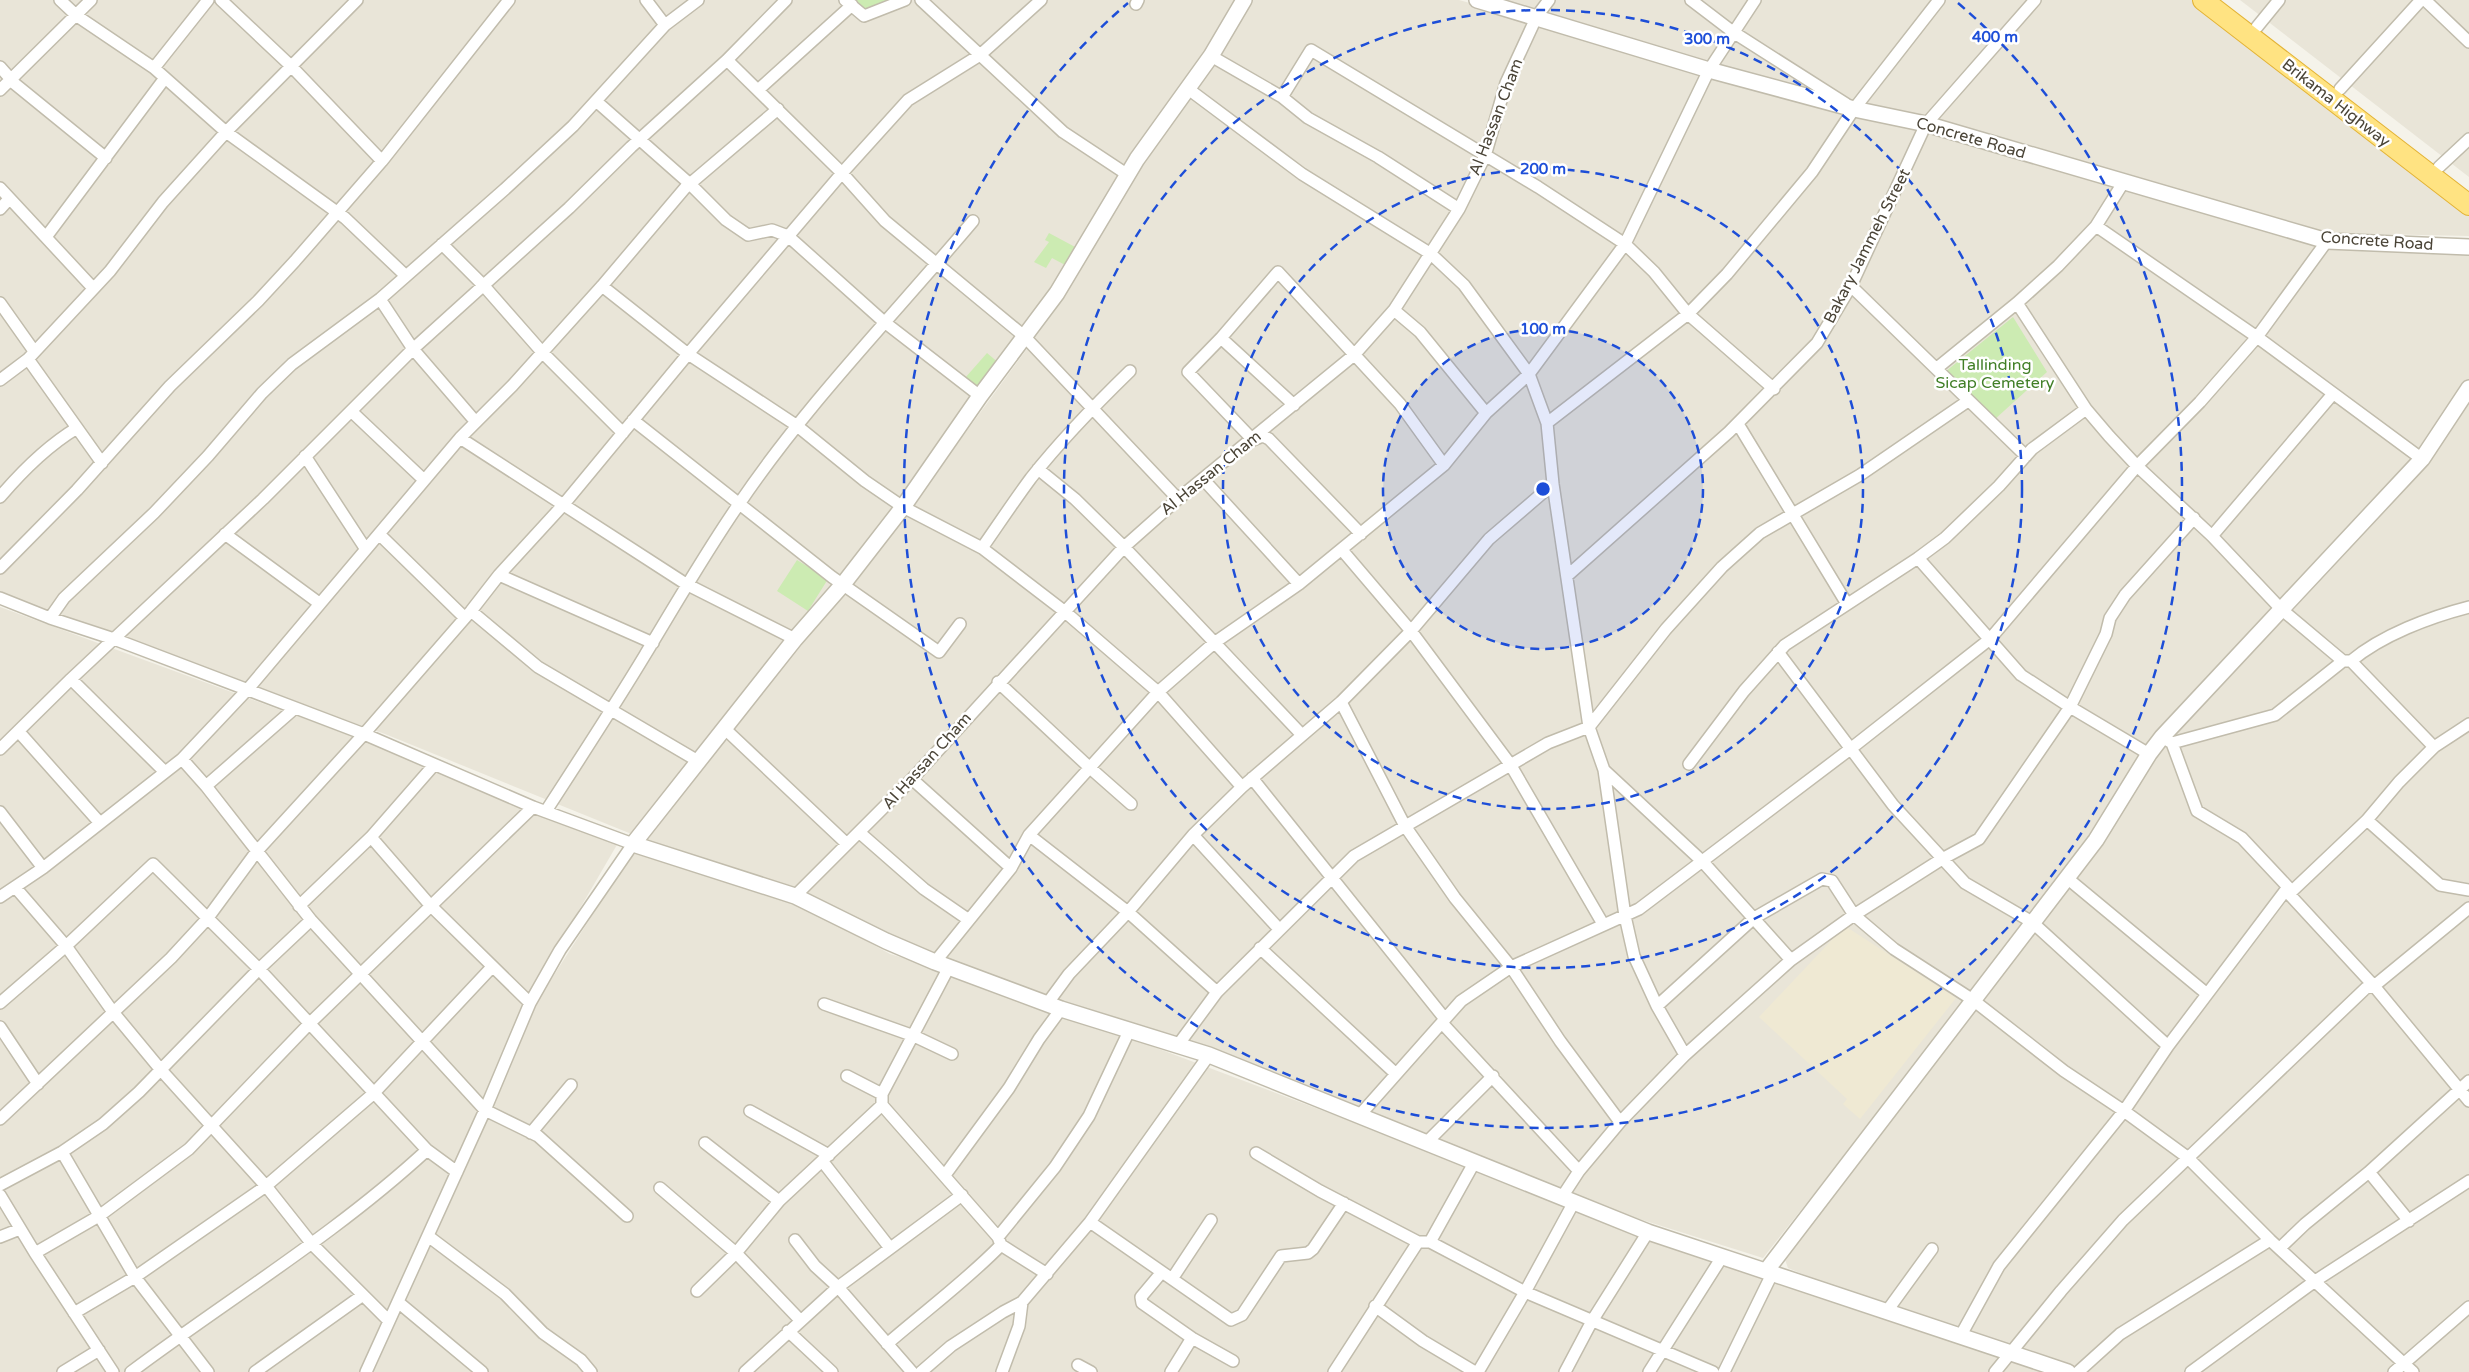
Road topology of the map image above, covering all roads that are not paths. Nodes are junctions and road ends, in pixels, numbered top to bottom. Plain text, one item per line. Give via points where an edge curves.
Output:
1 (60, 0) edge
2 (91, 0) edge
3 (208, 0) edge
4 (221, 0) edge
5 (357, 0) edge
6 (509, 0) edge
7 (646, 0) edge
8 (698, 0) edge
9 (786, 0) edge
10 (905, 0) edge
11 (921, 0) edge
12 (1041, 0) edge
13 (1244, 0) edge
14 (1477, 0) edge
15 (1549, 0) edge
16 (1691, 0) edge
17 (1755, 0) edge
18 (1939, 0) edge
19 (2035, 0) edge
20 (2203, 0) edge
21 (2221, 0) edge
22 (2278, 0) edge
23 (2423, 0) edge
24 (848, 3) edge
25 (77, 16) junction
26 (1537, 16) junction
27 (665, 26) junction
28 (2257, 27) junction
29 (1732, 32) junction
30 (2469, 42) edge
31 (980, 55) junction
32 (1211, 56) junction
33 (727, 60) junction
34 (292, 66) junction
35 (0, 67) edge
36 (154, 68) junction
37 (1709, 70) junction
38 (165, 78) junction
39 (11, 80) junction
40 (1187, 88) junction
41 (2340, 89) junction
42 (0, 90) edge
43 (758, 90) junction
44 (1282, 97) junction
45 (596, 101) junction
46 (778, 109) junction
47 (1854, 109) junction
48 (1926, 124) junction
49 (226, 132) junction
50 (640, 139) junction
51 (2469, 139) edge
52 (1485, 156) junction
53 (106, 158) junction
54 (382, 161) junction
55 (2438, 167) junction
56 (842, 173) junction
57 (1128, 175) junction
58 (2123, 183) junction
59 (690, 184) junction
60 (0, 188) edge
61 (2469, 191) edge
62 (9, 199) junction
63 (2469, 205) edge
64 (0, 209) edge
65 (1459, 209) junction
66 (336, 212) junction
67 (973, 221) dead end
68 (2096, 226) junction
69 (788, 236) junction
70 (46, 237) junction
71 (2327, 241) junction
72 (442, 244) junction
73 (1624, 244) junction
74 (2469, 247) edge
75 (1431, 254) junction
76 (937, 263) junction
77 (406, 276) junction
78 (484, 286) junction
79 (602, 286) junction
80 (1850, 286) junction
81 (93, 288) junction
82 (380, 299) junction
83 (0, 303) edge
84 (2017, 303) junction
85 (1394, 310) junction
86 (1688, 314) junction
87 (883, 321) junction
88 (1024, 336) junction
89 (2257, 337) junction
90 (1222, 338) junction
91 (413, 348) junction
92 (542, 352) junction
93 (688, 354) junction
94 (31, 355) junction
95 (1354, 356) junction
96 (1937, 368) junction
97 (1130, 372) dead end
98 (1529, 374) junction
99 (0, 380) edge
100 (2469, 388) edge
101 (1774, 389) junction
102 (2332, 395) junction
103 (980, 396) junction
104 (1968, 400) junction
105 (1294, 405) junction
106 (1092, 408) junction
107 (2086, 409) junction
108 (351, 411) junction
109 (1486, 413) junction
110 (633, 420) junction
111 (475, 421) junction
112 (1547, 423) junction
113 (1738, 424) junction
114 (796, 425) junction
115 (77, 428) junction
116 (623, 433) junction
117 (460, 438) junction
118 (1252, 440) junction
119 (305, 456) junction
120 (2026, 456) junction
121 (2422, 459) junction
122 (102, 462) junction
123 (1444, 465) junction
124 (2137, 466) junction
125 (1038, 470) junction
126 (1203, 479) junction
127 (424, 480) junction
128 (1553, 484) junction
129 (0, 497) edge
130 (1178, 499) junction
131 (739, 503) junction
132 (564, 504) junction
133 (903, 508) junction
134 (1792, 513) junction
135 (2194, 518) junction
136 (225, 534) junction
137 (379, 534) junction
138 (1361, 534) junction
139 (2212, 536) junction
140 (1124, 547) junction
141 (365, 548) junction
142 (982, 548) junction
143 (1342, 550) junction
144 (1918, 558) junction
145 (0, 568) edge
146 (499, 575) junction
147 (1567, 576) junction
148 (844, 583) junction
149 (686, 584) junction
150 (1299, 584) junction
151 (0, 598) edge
152 (319, 603) junction
153 (1847, 604) junction
154 (2469, 606) edge
155 (2281, 609) junction
156 (1064, 611) junction
157 (468, 614) junction
158 (50, 618) junction
159 (960, 624) dead end
160 (1411, 631) junction
161 (114, 639) junction
162 (795, 639) junction
163 (1990, 639) junction
164 (653, 643) junction
165 (1214, 643) junction
166 (1778, 652) junction
167 (2347, 662) junction
168 (71, 679) junction
169 (998, 682) junction
170 (248, 689) junction
171 (1158, 692) junction
172 (1341, 702) junction
173 (2070, 707) junction
174 (295, 708) junction
175 (611, 712) junction
176 (2469, 724) edge
177 (1589, 727) junction
178 (724, 728) junction
179 (19, 732) junction
180 (364, 734) junction
181 (1302, 735) junction
182 (2167, 740) junction
183 (2434, 747) junction
184 (0, 749) edge
185 (1849, 750) junction
186 (2149, 754) junction
187 (182, 759) junction
188 (698, 761) junction
189 (1510, 764) junction
190 (1689, 764) dead end
191 (434, 765) junction
192 (1088, 768) junction
193 (1604, 770) junction
194 (164, 772) junction
195 (1252, 778) junction
196 (912, 779) junction
197 (206, 786) junction
198 (1242, 787) junction
199 (1131, 804) dead end
200 (533, 807) junction
201 (0, 812) edge
202 (546, 812) junction
203 (2368, 820) junction
204 (100, 823) junction
205 (1405, 826) junction
206 (860, 833) junction
207 (1029, 835) junction
208 (1193, 835) junction
209 (371, 837) junction
210 (633, 844) junction
211 (847, 844) junction
212 (257, 851) junction
213 (1942, 859) junction
214 (1703, 862) junction
215 (43, 868) junction
216 (1012, 868) junction
217 (1331, 877) junction
218 (2067, 878) junction
219 (15, 887) junction
220 (2469, 890) edge
221 (2289, 891) junction
222 (795, 896) junction
223 (0, 897) edge
224 (430, 905) junction
225 (299, 906) junction
226 (2469, 908) edge
227 (1128, 912) junction
228 (1854, 914) junction
229 (1625, 916) junction
230 (1754, 918) junction
231 (207, 919) junction
232 (311, 920) junction
233 (969, 920) junction
234 (2032, 922) junction
235 (1603, 924) junction
236 (1279, 930) junction
237 (66, 946) junction
238 (1260, 948) junction
239 (1790, 960) junction
240 (942, 964) junction
241 (492, 967) junction
242 (1511, 968) junction
243 (259, 969) junction
244 (360, 975) junction
245 (2374, 986) junction
246 (1218, 992) junction
247 (2207, 994) junction
248 (1973, 1000) junction
249 (0, 1003) edge
250 (530, 1003) junction
251 (824, 1004) dead end
252 (1657, 1006) junction
253 (1054, 1007) junction
254 (113, 1012) junction
255 (1443, 1021) junction
256 (310, 1023) junction
257 (0, 1027) edge
258 (1130, 1029) junction
259 (914, 1036) junction
260 (423, 1040) junction
261 (1178, 1045) junction
262 (2168, 1046) junction
263 (952, 1054) dead end
264 (1209, 1055) junction
265 (1685, 1056) junction
266 (161, 1070) junction
267 (1395, 1073) junction
268 (847, 1076) dead end
269 (1493, 1076) junction
270 (38, 1084) junction
271 (571, 1085) dead end
272 (2465, 1085) edge
273 (373, 1094) junction
274 (882, 1100) junction
275 (2469, 1101) edge
276 (485, 1110) junction
277 (750, 1111) dead end
278 (2124, 1111) junction
279 (1359, 1116) junction
280 (0, 1119) edge
281 (1620, 1122) junction
282 (210, 1126) junction
283 (531, 1133) junction
284 (705, 1143) dead end
285 (1426, 1144) junction
286 (427, 1150) junction
287 (62, 1152) junction
288 (1256, 1153) dead end
289 (2187, 1157) junction
290 (826, 1159) junction
291 (1474, 1163) junction
292 (1579, 1171) junction
293 (457, 1172) junction
294 (2369, 1172) junction
295 (945, 1175) junction
296 (2469, 1181) edge
297 (0, 1185) edge
298 (266, 1186) junction
299 (660, 1188) dead end
300 (0, 1195) edge
301 (962, 1195) junction
302 (1568, 1199) junction
303 (779, 1201) junction
304 (1344, 1203) junction
305 (99, 1216) junction
306 (627, 1216) dead end
307 (1211, 1220) dead end
308 (2409, 1220) junction
309 (1090, 1222) junction
310 (20, 1229) junction
311 (1648, 1232) junction
312 (428, 1236) junction
313 (0, 1237) edge
314 (795, 1240) dead end
315 (2270, 1240) junction
316 (1000, 1241) junction
317 (1424, 1242) junction
318 (312, 1244) junction
319 (890, 1248) junction
320 (2280, 1248) junction
321 (1932, 1249) dead end
322 (34, 1253) junction
323 (736, 1253) junction
324 (1722, 1256) junction
325 (1769, 1272) junction
326 (1047, 1274) junction
327 (1167, 1276) junction
328 (134, 1277) junction
329 (2315, 1281) junction
330 (838, 1287) junction
331 (697, 1291) dead end
332 (1525, 1292) junction
333 (363, 1295) junction
334 (398, 1302) junction
335 (1022, 1302) junction
336 (1375, 1306) junction
337 (2469, 1307) edge
338 (1887, 1311) junction
339 (74, 1313) junction
340 (800, 1320) junction
341 (389, 1321) junction
342 (1592, 1321) junction
343 (788, 1331) junction
344 (1961, 1334) junction
345 (178, 1337) junction
346 (1192, 1338) junction
347 (887, 1344) junction
348 (99, 1350) junction
349 (1662, 1350) junction
350 (2011, 1353) junction
351 (1233, 1361) dead end
352 (2404, 1364) junction
353 (1078, 1365) dead end
354 (470, 1368) edge
355 (1337, 1371) edge
356 (63, 1372) edge
357 (113, 1372) edge
358 (131, 1372) edge
359 (208, 1372) edge
360 (255, 1372) edge
361 (366, 1372) edge
362 (482, 1372) edge
363 (591, 1372) edge
364 (745, 1372) edge
365 (832, 1372) edge
366 (912, 1372) edge
367 (921, 1372) edge
368 (1002, 1372) edge
369 (1091, 1372) edge
370 (1171, 1372) edge
371 (1476, 1372) edge
372 (1565, 1372) edge
373 (1649, 1372) edge
374 (1713, 1372) edge
375 (1724, 1372) edge
376 (1996, 1372) edge
377 (2068, 1372) edge
378 (2078, 1372) edge
379 (2191, 1372) edge
380 (2394, 1372) edge
381 (2413, 1372) edge

1 - 25 street
2 - 25 street
3 - 36 street
4 - 34 street
5 - 34 street
6 - 54 street
7 - 27 street
8 - 27 street
9 - 33 street
10 - 24 street via 864,16
11 - 31 street
12 - 31 street
13 - 32 street
14 - 26 street, Concrete Road
15 - 26 street, Al Hassan Cham
16 - 29 street
17 - 29 street
18 - 47 street
19 - 48 street, Bakary Jammeh Street
20 - 63 highway, Brikama Highway
21 - 28 highway, Brikama Highway
22 - 28 street
23 - 30 street
23 - 41 street
24 - 43 street
25 - 36 street
25 - 39 street
26 - 37 street, Concrete Road
26 - 52 street, Al Hassan Cham via 1506,83
27 - 45 street
28 - 41 highway, Brikama Highway
29 - 37 street
29 - 47 street
31 - 56 street via 908,100
31 - 57 street via 1063,132
32 - 40 street
32 - 44 street
33 - 43 street
33 - 50 street
34 - 49 street
34 - 54 street
35 - 39 street
36 - 38 street
37 - 47 street, Concrete Road
37 - 73 street
38 - 49 street
38 - 53 street
39 - 42 street
39 - 53 street
40 - 57 street
40 - 75 street via 1302,174
41 - 55 highway, Brikama Highway
43 - 46 street
44 - 52 street via 1311,50
44 - 65 street via 1308,118 1378,157
45 - 50 street
45 - 72 street via 573,126
46 - 56 street
46 - 59 street
47 - 48 street, Concrete Road
47 - 86 street via 1812,172 1727,274
48 - 58 street, Concrete Road
48 - 80 street, Bakary Jammeh Street
49 - 66 street
49 - 81 street via 163,202
50 - 59 street
50 - 78 street
51 - 55 street
52 - 65 street, Al Hassan Cham
52 - 73 street
53 - 70 street
54 - 66 street
55 - 61 highway, Brikama Highway
56 - 69 street
56 - 76 street via 885,220
57 - 88 street via 1057,293
58 - 68 street
58 - 71 street, Concrete Road
59 - 69 street via 726,220 748,235 772,230
59 - 79 street
60 - 62 street
62 - 64 street
62 - 70 street
65 - 75 street, Al Hassan Cham
66 - 77 street
66 - 122 street via 258,301 170,386
67 - 76 street
68 - 84 street
68 - 89 street
69 - 87 street
69 - 93 street
70 - 81 street
71 - 74 street, Concrete Road
71 - 89 street
72 - 77 street
72 - 78 street
73 - 86 street via 1654,272
73 - 98 street
75 - 85 street, Al Hassan Cham
75 - 98 street via 1464,286
76 - 87 street
76 - 88 street
77 - 82 street
78 - 91 street
78 - 92 street
79 - 92 street
79 - 93 street
80 - 96 street
80 - 101 street, Bakary Jammeh Street via 1817,344
81 - 94 street
82 - 91 street
82 - 158 street via 286,370 154,513 64,598
83 - 94 street
84 - 96 street
84 - 107 street
85 - 95 street, Al Hassan Cham
85 - 109 street via 1420,332
86 - 101 street
86 - 112 street
87 - 103 street
87 - 114 street
88 - 103 street
88 - 106 street
89 - 102 street
89 - 124 street via 2200,402
90 - 95 street via 1278,272
90 - 105 street
90 - 118 street via 1188,372
91 - 108 street
91 - 111 street
92 - 111 street
92 - 116 street
93 - 110 street
93 - 114 street
94 - 99 street
94 - 115 street
95 - 105 street, Al Hassan Cham
95 - 123 street via 1400,404
96 - 104 street
97 - 106 street
98 - 109 street
98 - 112 street
100 - 121 street
101 - 113 street, Bakary Jammeh Street
102 - 121 street
102 - 139 street
103 - 133 street
104 - 120 street
104 - 134 street via 1860,475
105 - 118 street, Al Hassan Cham
106 - 125 street
106 - 130 street
107 - 120 street
107 - 124 street
108 - 119 street
108 - 127 street
109 - 123 street
110 - 116 street
110 - 131 street
111 - 117 street
112 - 128 street
113 - 134 street
113 - 147 street, Bakary Jammeh Street
114 - 131 street
114 - 133 street
115 - 122 street
115 - 129 street via 58,439 25,468
116 - 132 street
117 - 127 street
117 - 132 street
118 - 126 street, Al Hassan Cham
118 - 138 street via 1263,436 1269,439
119 - 136 street
119 - 141 street
120 - 144 street via 1959,525
121 - 155 street
122 - 145 street
123 - 138 street
124 - 135 street
124 - 163 street
125 - 140 street
125 - 142 street
126 - 130 street, Al Hassan Cham
126 - 150 street
127 - 137 street
128 - 147 street
128 - 160 street via 1489,539
130 - 140 street, Al Hassan Cham
131 - 148 street
131 - 149 street
132 - 146 street
132 - 149 street
133 - 142 street
133 - 148 street
134 - 153 street
134 - 177 street via 1760,533 1722,567 1666,629
135 - 139 street
135 - 173 street via 2110,618 2106,634
136 - 152 street
136 - 161 street
137 - 141 street
137 - 157 street
138 - 143 street
139 - 155 street
140 - 156 street, Al Hassan Cham
140 - 165 street
141 - 152 street
142 - 156 street
143 - 150 street
143 - 160 street
144 - 153 street
144 - 163 street
146 - 157 street
146 - 164 street
147 - 177 street
148 - 159 street via 939,652
148 - 162 street
149 - 162 street
149 - 164 street
150 - 165 street
151 - 158 street
152 - 170 street
153 - 166 street
154 - 167 street via 2433,616 2362,651
155 - 167 street
155 - 182 street
156 - 169 street, Al Hassan Cham
156 - 171 street
157 - 175 street via 538,667
157 - 180 street
158 - 161 street
160 - 172 street
160 - 189 street
161 - 168 street
161 - 170 street
162 - 178 street
163 - 173 street via 2021,675
163 - 185 street
164 - 175 street
165 - 171 street
165 - 181 street
166 - 185 street
166 - 190 street
167 - 182 street via 2275,715
167 - 183 street
168 - 179 street
168 - 194 street
169 - 192 street
169 - 196 street, Al Hassan Cham
170 - 174 street
170 - 187 street
171 - 192 street
171 - 198 street
172 - 181 street
172 - 205 street
173 - 186 street
173 - 213 street via 1979,839
174 - 180 street
174 - 197 street
175 - 188 street
175 - 202 street
176 - 183 street
177 - 189 street
177 - 193 street
178 - 188 street
178 - 211 street
179 - 184 street
179 - 204 street
180 - 191 street
180 - 212 street
181 - 195 street
182 - 186 street
182 - 221 street via 2197,811 2242,838
183 - 203 street
185 - 213 street
185 - 214 street
186 - 218 street via 2096,840
187 - 194 street
187 - 197 street
188 - 210 street
189 - 205 street
189 - 235 street
191 - 200 street
191 - 209 street
192 - 199 street
192 - 207 street
193 - 214 street
193 - 229 street
194 - 204 street
195 - 198 street
195 - 217 street
196 - 206 street, Al Hassan Cham
196 - 216 street
197 - 212 street
198 - 208 street
200 - 202 street
200 - 224 street
201 - 215 street
202 - 210 street
203 - 220 street via 2440,885
203 - 221 street
204 - 215 street
205 - 217 street via 1354,856
205 - 242 street via 1455,898
206 - 211 street, Al Hassan Cham
206 - 233 street via 924,889
207 - 216 street
207 - 227 street
208 - 227 street
208 - 236 street
209 - 224 street
209 - 225 street
210 - 222 street
210 - 250 street via 560,950
211 - 222 street, Al Hassan Cham
212 - 225 street
212 - 231 street
213 - 228 street
213 - 234 street via 1965,883
214 - 229 street
214 - 230 street
215 - 219 street
216 - 233 street
217 - 236 street
217 - 255 street
218 - 234 street
218 - 247 street
219 - 223 street
219 - 237 street
221 - 245 street
221 - 247 street
222 - 240 street via 886,941
224 - 241 street
224 - 244 street
225 - 232 street
226 - 245 street
227 - 246 street
227 - 253 street via 1069,974
228 - 230 street via 1832,881 1822,879
228 - 239 street
228 - 248 street via 1894,949
229 - 235 street
229 - 252 street via 1634,956
230 - 239 street
230 - 252 street
231 - 237 street via 153,864
231 - 243 street
231 - 254 street via 172,958
232 - 243 street
232 - 244 street
233 - 240 street
234 - 248 street
234 - 262 street
235 - 242 street
236 - 238 street
237 - 249 street
237 - 254 street
238 - 246 street
238 - 267 street
239 - 265 street
240 - 253 street
240 - 259 street
241 - 250 street
241 - 260 street
242 - 255 street via 1461,1000
242 - 281 street
243 - 256 street
243 - 266 street
244 - 256 street
244 - 260 street
245 - 272 street
245 - 289 street via 2366,988
246 - 261 street
247 - 262 street
248 - 278 street via 2064,1071
248 - 325 street
250 - 276 street
251 - 259 street
252 - 265 street
253 - 258 street
253 - 295 street via 1009,1088
254 - 266 street
254 - 270 street
255 - 267 street
255 - 269 street
256 - 273 street
256 - 282 street
257 - 270 street
258 - 261 street
258 - 316 street via 1089,1116
259 - 263 street
259 - 274 street
260 - 273 street
260 - 276 street
261 - 264 street
262 - 278 street
264 - 279 street
264 - 309 street
265 - 281 street
266 - 282 street
266 - 287 street via 103,1124
267 - 279 street
268 - 274 street
269 - 285 street
269 - 292 street
270 - 280 street
271 - 283 street
272 - 275 street
272 - 294 street
273 - 286 street
273 - 298 street
274 - 290 street
274 - 295 street
276 - 283 street
276 - 293 street
277 - 290 street
278 - 289 street
278 - 344 street via 1999,1266
279 - 285 street
281 - 292 street
282 - 298 street
282 - 305 street via 189,1149
283 - 306 street
284 - 303 street
285 - 291 street
286 - 293 street
286 - 318 street via 391,1183
287 - 297 street
287 - 305 street
288 - 304 street
289 - 315 street
289 - 350 street via 2123,1220
290 - 303 street
290 - 319 street
291 - 302 street
291 - 317 street
292 - 302 street
293 - 312 street
294 - 308 street
294 - 320 street via 2304,1224
295 - 301 street
296 - 308 street
298 - 318 street
298 - 328 street
299 - 323 street
300 - 310 street
301 - 316 street
301 - 319 street
302 - 311 street
302 - 332 street
303 - 323 street
304 - 317 street
304 - 327 street via 1313,1249 1308,1253 1282,1256 1237,1318 1231,1320
305 - 322 street
305 - 328 street
307 - 327 street
308 - 329 street
309 - 326 street
309 - 327 street
310 - 313 street
310 - 322 street
311 - 324 street
311 - 342 street
312 - 334 street
312 - 363 street via 505,1294 543,1332
314 - 330 street via 815,1266
315 - 320 street
315 - 378 street via 2120,1334
316 - 326 street
316 - 347 street via 976,1271
317 - 332 street
317 - 336 street
318 - 333 street
318 - 345 street
319 - 330 street
320 - 329 street
321 - 338 street
322 - 339 street
323 - 331 street
323 - 340 street
324 - 325 street
324 - 349 street
325 - 338 street
325 - 375 street
326 - 335 street
327 - 346 street via 1141,1300
328 - 339 street
328 - 345 street
329 - 352 street
329 - 379 street
330 - 340 street
330 - 347 street
332 - 342 street
332 - 371 street
333 - 341 street
333 - 360 street
334 - 341 street
334 - 354 street
335 - 367 street via 951,1346
335 - 368 street via 1019,1326
336 - 355 street
336 - 371 street via 1423,1341
337 - 352 street
338 - 344 street
339 - 348 street
340 - 343 street
341 - 361 street
342 - 349 street
342 - 372 street
343 - 364 street
343 - 365 street
344 - 350 street
345 - 358 street
345 - 359 street
346 - 351 street
346 - 370 street
347 - 366 street
348 - 356 street
348 - 357 street
349 - 373 street
349 - 374 street
350 - 376 street
350 - 377 street
352 - 380 street
352 - 381 street
353 - 369 street
354 - 362 street

